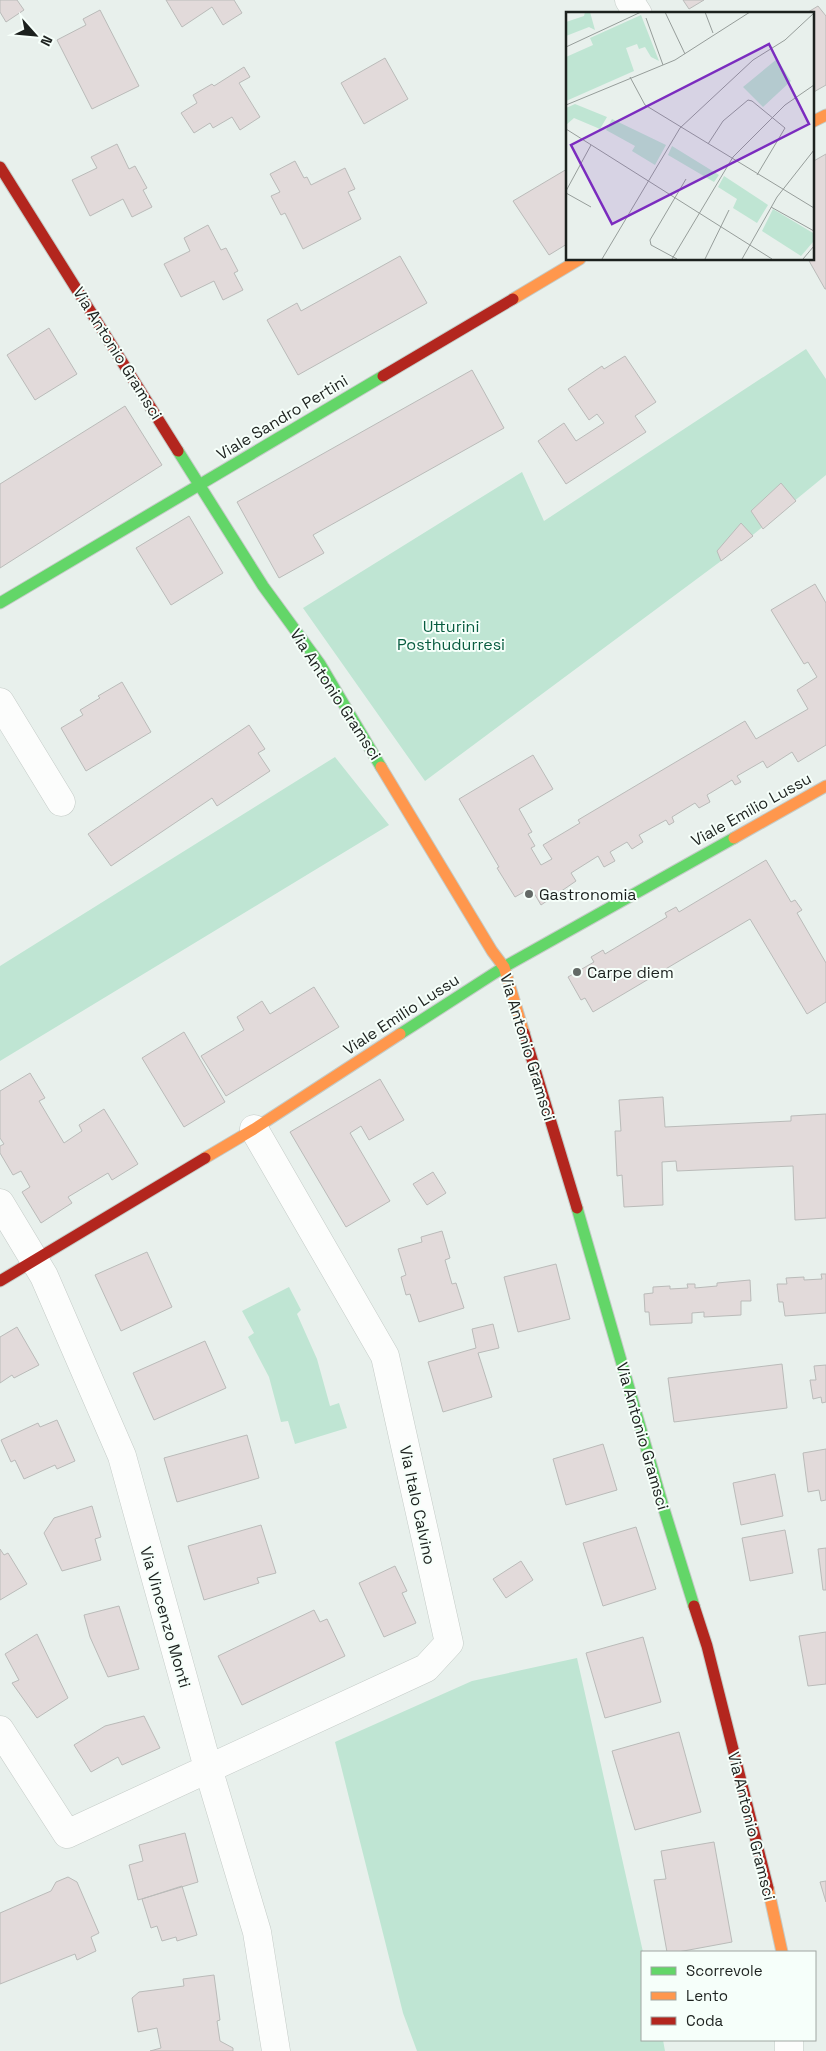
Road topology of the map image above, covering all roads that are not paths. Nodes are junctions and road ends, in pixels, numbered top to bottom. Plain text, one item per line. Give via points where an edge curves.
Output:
1 (628, 0) edge
2 (637, 12) edge
3 (826, 114) edge
4 (814, 121) edge
5 (0, 167) edge
6 (578, 260) edge
7 (201, 484) junction
8 (0, 603) edge
9 (0, 702) edge
10 (826, 786) edge
11 (61, 802) dead end
12 (504, 967) junction
13 (254, 1129) junction
14 (0, 1203) edge
15 (35, 1260) junction
16 (0, 1281) edge
17 (0, 1730) edge
18 (208, 1768) junction
19 (782, 1951) edge
20 (276, 2051) edge

1 - 2 street
3 - 4 street
5 - 7 street, Via Antonio Gramsci
6 - 7 street, Viale Sandro Pertini
7 - 8 street, Viale Sandro Pertini
7 - 12 street, Via Antonio Gramsci via 263,586 320,664
9 - 11 street
10 - 12 street, Viale Emilio Lussu
12 - 13 street, Viale Emilio Lussu
12 - 19 street, Via Antonio Gramsci via 707,1646 761,1854
13 - 15 street, Viale Emilio Lussu
13 - 18 street, Via Italo Calvino via 386,1356 449,1642 426,1668
14 - 15 street, Via Vincenzo Monti
15 - 16 street, Viale Emilio Lussu
15 - 18 street, Via Vincenzo Monti via 122,1456
17 - 18 street via 67,1834
18 - 20 street, Via Vincenzo Monti via 257,1932

